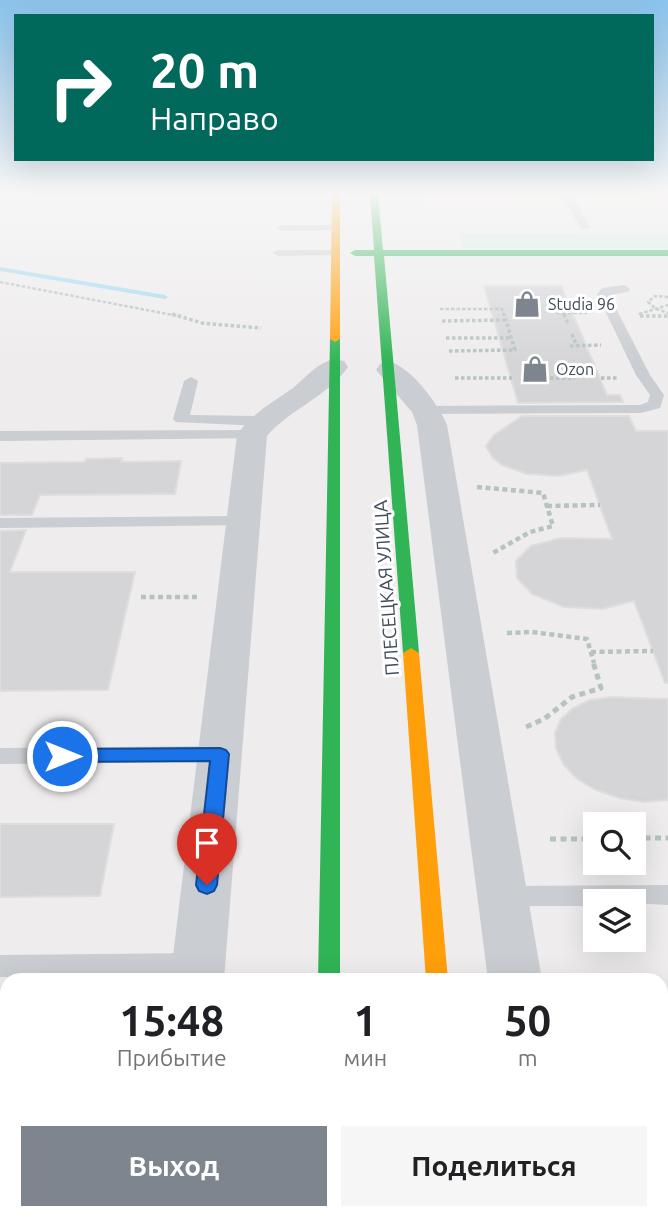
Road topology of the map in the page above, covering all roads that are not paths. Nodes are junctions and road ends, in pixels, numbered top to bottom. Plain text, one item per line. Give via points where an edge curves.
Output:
1 (278, 253) dead end
2 (335, 253) junction
3 (381, 253) junction
4 (668, 253) edge
5 (624, 289) dead end
6 (334, 367) junction
7 (390, 370) junction
8 (668, 379) edge
9 (191, 381) dead end
10 (652, 387) junction
11 (426, 410) junction
12 (258, 428) junction
13 (0, 436) edge
14 (243, 521) junction
15 (0, 523) edge
16 (220, 754) junction
17 (0, 756) edge
18 (668, 895) edge
19 (502, 896) junction
20 (0, 965) edge
21 (198, 972) edge
22 (329, 973) edge
23 (436, 973) edge
24 (514, 973) edge

1 - 2 lane
2 - 3 main road
2 - 6 main road
3 - 4 main road
3 - 7 main road, ПЛЕСЕЦКАЯ УЛИЦА
5 - 10 lane via 603,294
6 - 12 street
6 - 22 main road
7 - 11 street
7 - 23 main road, ПЛЕСЕЦКАЯ УЛИЦА
8 - 10 lane
9 - 12 lane via 181,419
10 - 11 lane via 657,395 655,405 641,409
11 - 19 street via 432,425
12 - 13 lane
12 - 14 street
14 - 15 lane
14 - 16 street
16 - 17 lane
16 - 21 street
18 - 19 lane
19 - 24 street
20 - 21 lane

